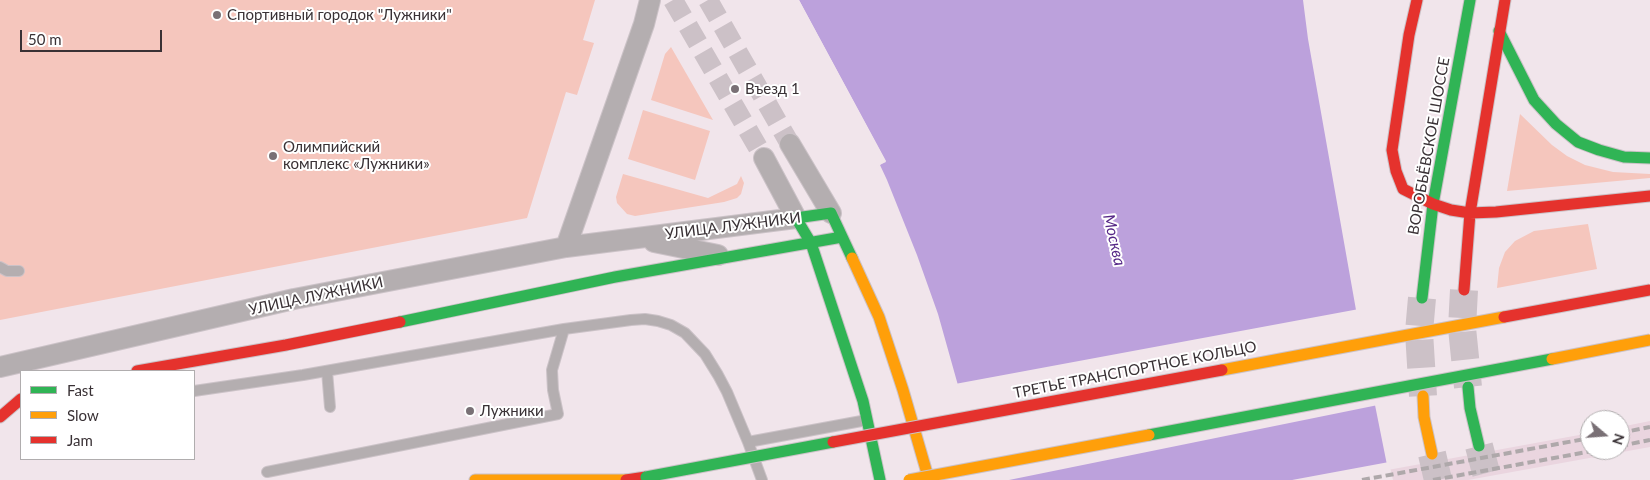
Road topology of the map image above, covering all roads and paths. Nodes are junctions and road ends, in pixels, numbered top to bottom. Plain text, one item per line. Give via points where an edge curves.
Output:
1 (650, 0) edge
2 (1417, 0) edge
3 (1470, 0) edge
4 (1505, 0) edge
5 (1499, 31) junction
6 (790, 144) tunnel mouth
7 (764, 158) tunnel mouth
8 (1650, 158) edge
9 (1650, 196) edge
10 (1433, 204) junction
11 (831, 213) junction
12 (1470, 213) junction
13 (796, 218) junction
14 (842, 236) junction
15 (635, 238) junction
16 (811, 243) junction
17 (566, 246) junction
18 (730, 257) junction
19 (0, 267) edge
20 (19, 271) dead end
21 (1464, 290) tunnel mouth
22 (1650, 290) edge
23 (1422, 298) tunnel mouth
24 (564, 329) junction
25 (1650, 340) edge
26 (0, 367) edge
27 (143, 370) edge
28 (327, 371) junction
29 (1468, 387) tunnel mouth
30 (195, 391) edge
31 (1422, 396) tunnel mouth
32 (20, 400) edge
33 (330, 407) dead end
34 (0, 417) edge
35 (868, 420) junction
36 (748, 442) junction
37 (1479, 446) tunnel mouth
38 (336, 447) dead end
39 (1432, 454) tunnel mouth
40 (339, 458) junction
41 (267, 472) dead end
42 (476, 480) edge
43 (627, 480) edge
44 (762, 480) edge
45 (880, 480) edge
46 (909, 480) edge
47 (929, 480) edge

1 - 17 street
2 - 10 main road via 1392,150 1403,189
3 - 10 main road, ВОРОБЬЁВСКОЕ ШОССЕ
4 - 5 main road
5 - 8 main road via 1534,100 1556,124 1578,142 1598,150 1624,157
5 - 12 main road
6 - 11 street
7 - 13 street
9 - 12 main road
10 - 12 main road
10 - 23 main road, ВОРОБЬЁВСКОЕ ШОССЕ
11 - 13 main road, УЛИЦА ЛУЖНИКИ
11 - 14 main road
12 - 21 main road
13 - 15 street, УЛИЦА ЛУЖНИКИ
13 - 16 main road
14 - 16 main road
14 - 47 main road via 879,317
15 - 17 street, УЛИЦА ЛУЖНИКИ
15 - 18 street, УЛИЦА ЛУЖНИКИ
16 - 18 main road
16 - 35 main road
17 - 26 street, УЛИЦА ЛУЖНИКИ via 294,299
18 - 27 main road via 615,277 286,345
19 - 20 lane
22 - 43 main road, ТРЕТЬЕ ТРАНСПОРТНОЕ КОЛЬЦО, bridge
24 - 28 lane
24 - 36 lane via 645,319 671,325 685,333 700,348 718,375
24 - 40 lane via 552,370 558,414
25 - 46 main road, bridge
28 - 30 lane
28 - 33 lane
29 - 37 main road
31 - 39 main road
32 - 34 main road
35 - 36 lane
35 - 45 main road
36 - 44 lane
38 - 40 lane
40 - 41 lane
42 - 43 main road, ТРЕТЬЕ ТРАНСПОРТНОЕ КОЛЬЦО

